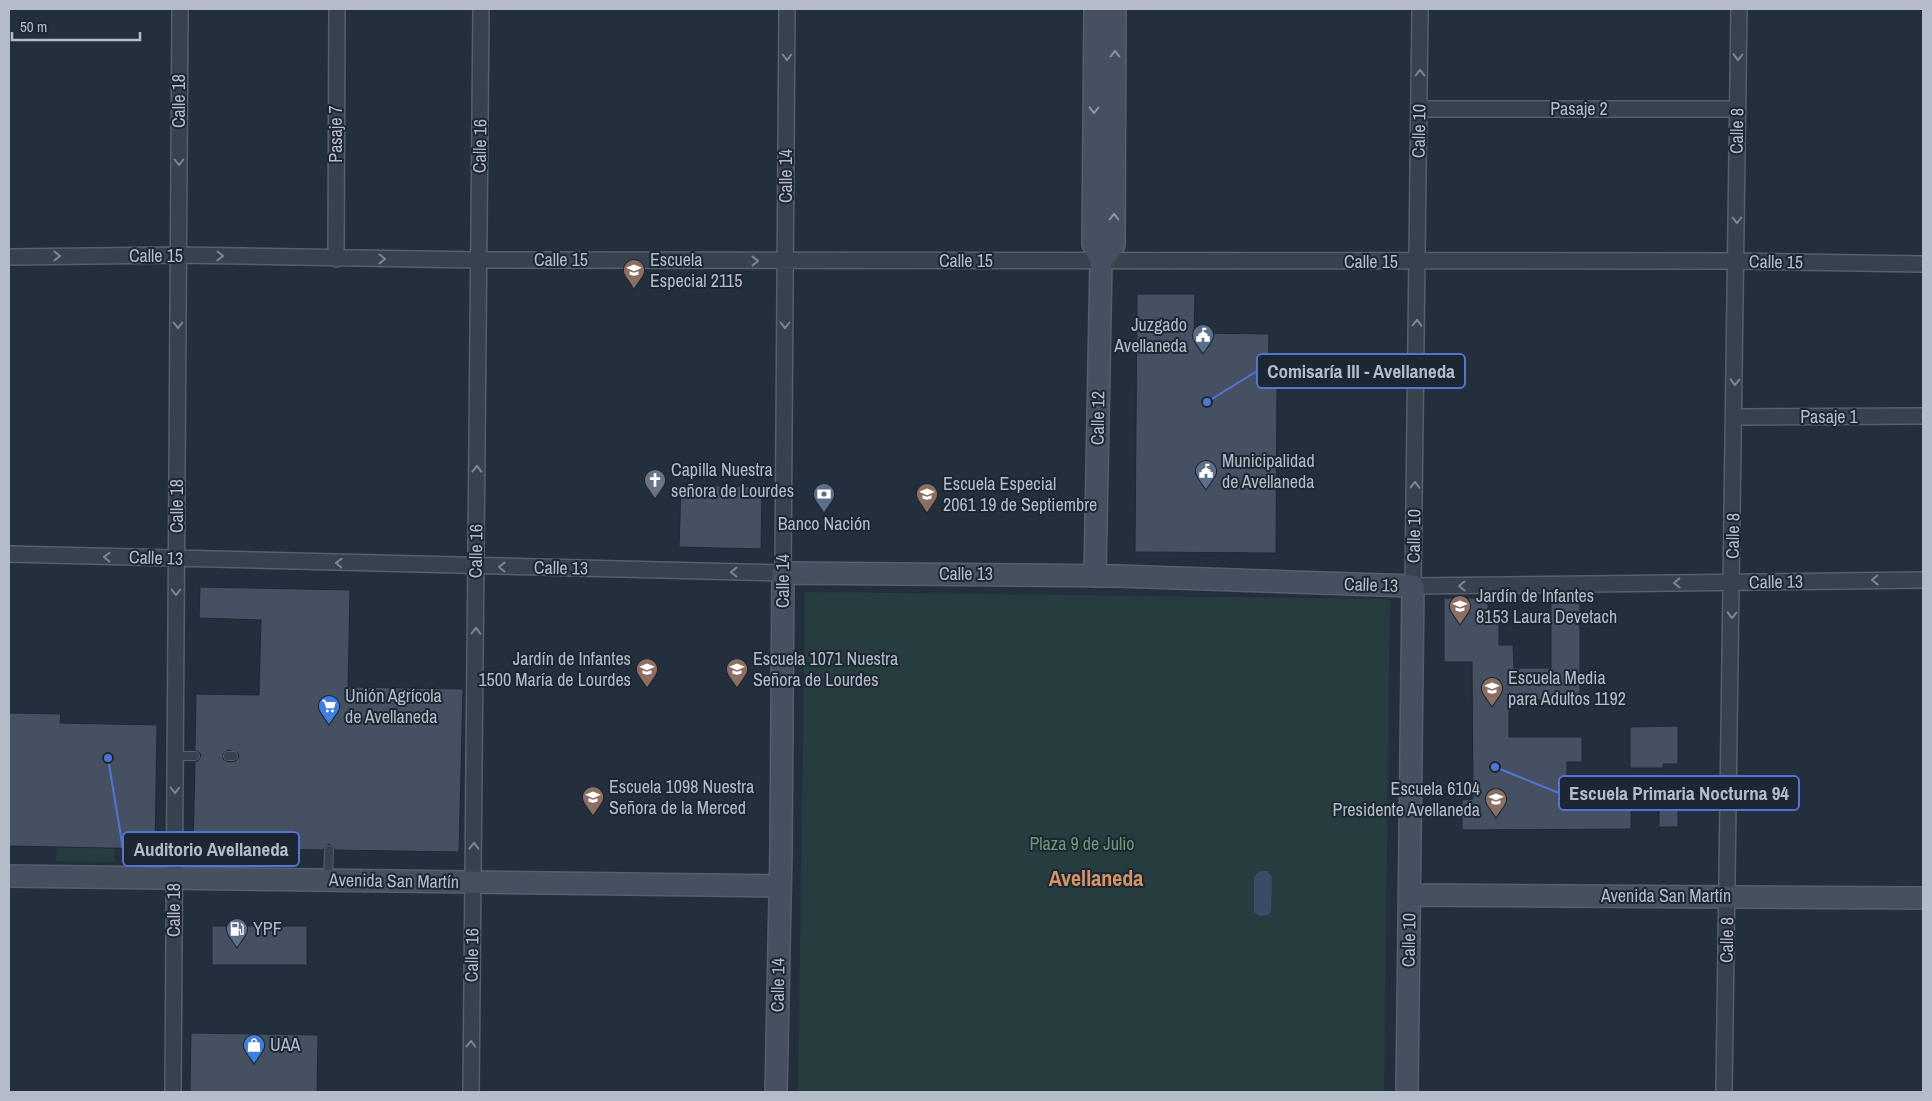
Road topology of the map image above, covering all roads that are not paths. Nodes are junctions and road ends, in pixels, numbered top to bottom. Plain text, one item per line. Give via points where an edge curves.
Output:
1 (180, 9) edge
2 (337, 9) edge
3 (481, 9) edge
4 (787, 9) edge
5 (1095, 9) edge
6 (1115, 9) edge
7 (1420, 9) edge
8 (1739, 9) edge
9 (1420, 109) junction
10 (1738, 109) junction
11 (178, 256) junction
12 (9, 257) edge
13 (336, 259) junction
14 (479, 260) junction
15 (785, 260) junction
16 (1101, 261) junction
17 (1736, 261) junction
18 (1418, 262) junction
19 (1923, 264) edge
20 (1923, 416) edge
21 (1734, 417) junction
22 (9, 554) edge
23 (176, 559) junction
24 (476, 567) junction
25 (783, 573) junction
26 (1095, 576) junction
27 (1923, 580) edge
28 (1732, 582) junction
29 (1413, 586) junction
30 (175, 756) junction
31 (195, 756) dead end
32 (329, 850) dead end
33 (9, 876) edge
34 (174, 878) junction
35 (328, 880) junction
36 (473, 882) junction
37 (780, 886) junction
38 (1410, 895) junction
39 (1728, 896) junction
40 (1923, 898) edge
41 (173, 1092) edge
42 (471, 1092) edge
43 (776, 1092) edge
44 (1407, 1092) edge
45 (1724, 1092) edge

1 -> 11 street, Calle 18
2 - 13 street, Pasaje 7
3 - 14 street, Calle 16
4 -> 15 street, Calle 14
5 -> 16 street, Calle 12 via 1093,244
16 -> 6 street via 1114,245
9 -> 7 street, Calle 10
8 -> 10 street, Calle 8
9 - 10 street, Pasaje 2
9 - 18 street, Calle 10
10 -> 17 street, Calle 8
12 -> 11 street, Calle 15
11 -> 13 street, Calle 15
11 -> 23 street, Calle 18
13 -> 14 street, Calle 15
14 -> 15 street, Calle 15
24 -> 14 street, Calle 16
15 - 16 street, Calle 15
15 -> 25 street, Calle 14
16 - 18 street, Calle 15
16 - 26 street, Calle 12
17 - 18 street, Calle 15
17 - 19 street, Calle 15
17 -> 21 street, Calle 8
29 -> 18 street, Calle 10
20 - 21 street, Pasaje 1
21 - 28 street, Calle 8
23 -> 22 street, Calle 13
24 -> 23 street, Calle 13
23 -> 30 street, Calle 18
25 -> 24 street, Calle 13
36 -> 24 street, Calle 16
25 - 26 street, Calle 13
25 - 37 street, Calle 14
26 - 29 street, Calle 13
27 -> 28 street, Calle 13
28 -> 29 street, Calle 13
28 -> 39 street, Calle 8
29 - 38 street, Calle 10
30 - 31 lane
30 -> 34 street, Calle 18
32 - 35 lane
33 - 34 street, Avenida San Martín
34 - 35 street, Avenida San Martín
34 - 41 street, Calle 18
35 - 36 street, Avenida San Martín
36 - 37 street, Avenida San Martín
42 -> 36 street, Calle 16
37 - 43 street, Calle 14
38 - 39 street, Avenida San Martín
38 - 44 street, Calle 10
39 - 40 street, Avenida San Martín
39 - 45 street, Calle 8

